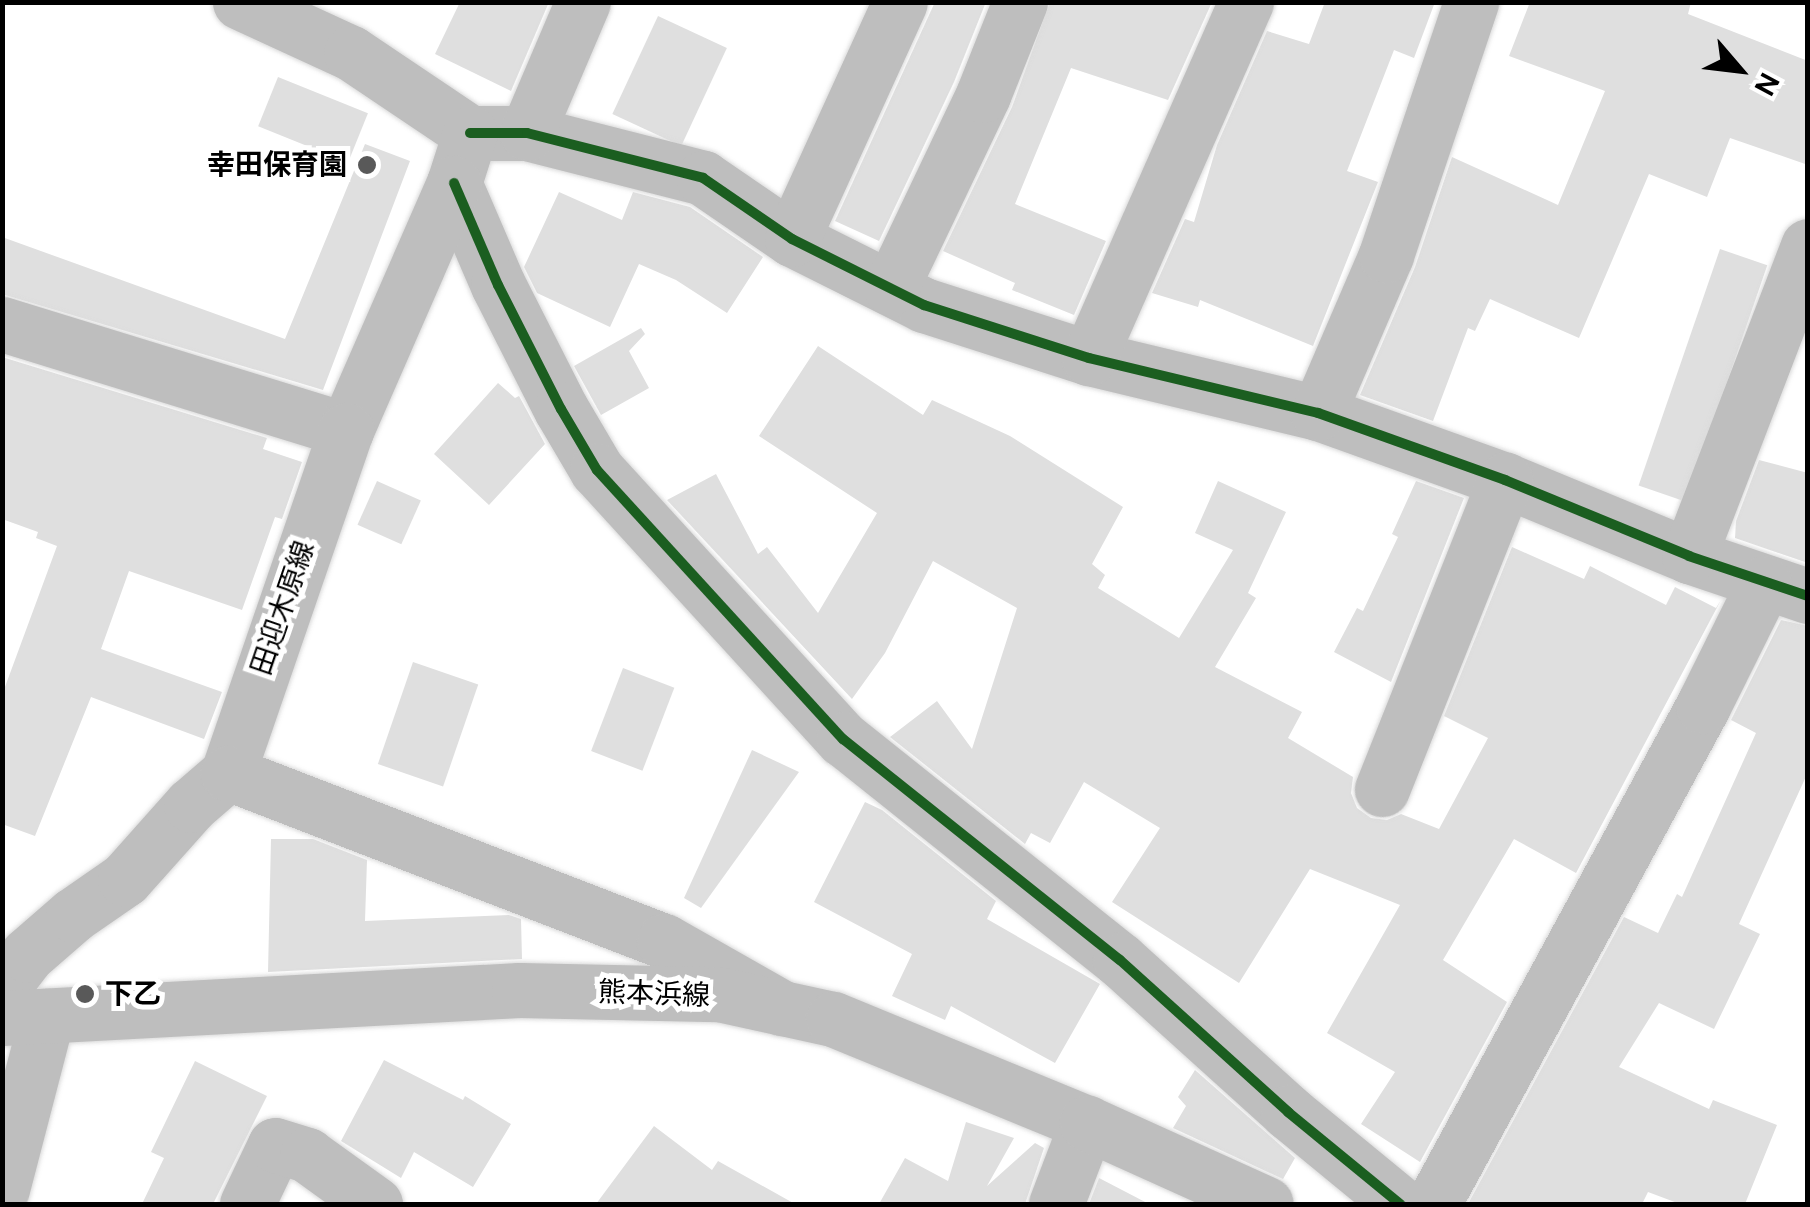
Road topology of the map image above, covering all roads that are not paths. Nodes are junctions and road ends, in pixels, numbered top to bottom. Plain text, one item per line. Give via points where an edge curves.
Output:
1 (240, 2) edge
2 (583, 2) edge
3 (900, 2) edge
4 (1020, 2) edge
5 (1246, 2) edge
6 (1471, 2) edge
7 (527, 133) junction
8 (462, 158) junction
9 (792, 239) junction
10 (1808, 246) edge
11 (891, 288) junction
12 (2, 324) edge
13 (1089, 358) junction
14 (1318, 412) junction
15 (346, 430) junction
16 (1505, 480) junction
17 (1689, 556) junction
18 (1786, 590) edge
19 (228, 772) junction
20 (1382, 789) dead end
21 (18, 1008) edge
22 (782, 1008) junction
23 (1087, 1122) junction
24 (2, 1189) edge
25 (246, 1204) edge
26 (375, 1204) edge
27 (1056, 1204) edge
28 (1266, 1204) edge
29 (1400, 1204) edge
30 (1433, 1204) edge

1 - 8 street via 351,53
2 - 7 street
3 - 9 street
4 - 11 street
5 - 13 street
6 - 14 street via 1386,255
7 - 8 street
7 - 9 street via 703,178
8 - 15 street, 田迎木原線
8 - 29 street via 498,285 597,470 843,739 1120,960
9 - 11 street
10 - 17 street
11 - 13 street via 924,305
12 - 15 street
13 - 14 street
14 - 16 street
15 - 19 street, 田迎木原線
16 - 17 street
16 - 20 street
17 - 18 street
18 - 30 street via 1703,706
19 - 21 street via 125,879 27,955
19 - 22 street via 664,940
21 - 22 street, 熊本浜線 via 518,990 718,994
21 - 24 street
22 - 23 street, 熊本浜線 via 833,1019
23 - 27 street
23 - 28 street, 熊本浜線
25 - 26 street via 276,1145 308,1155

